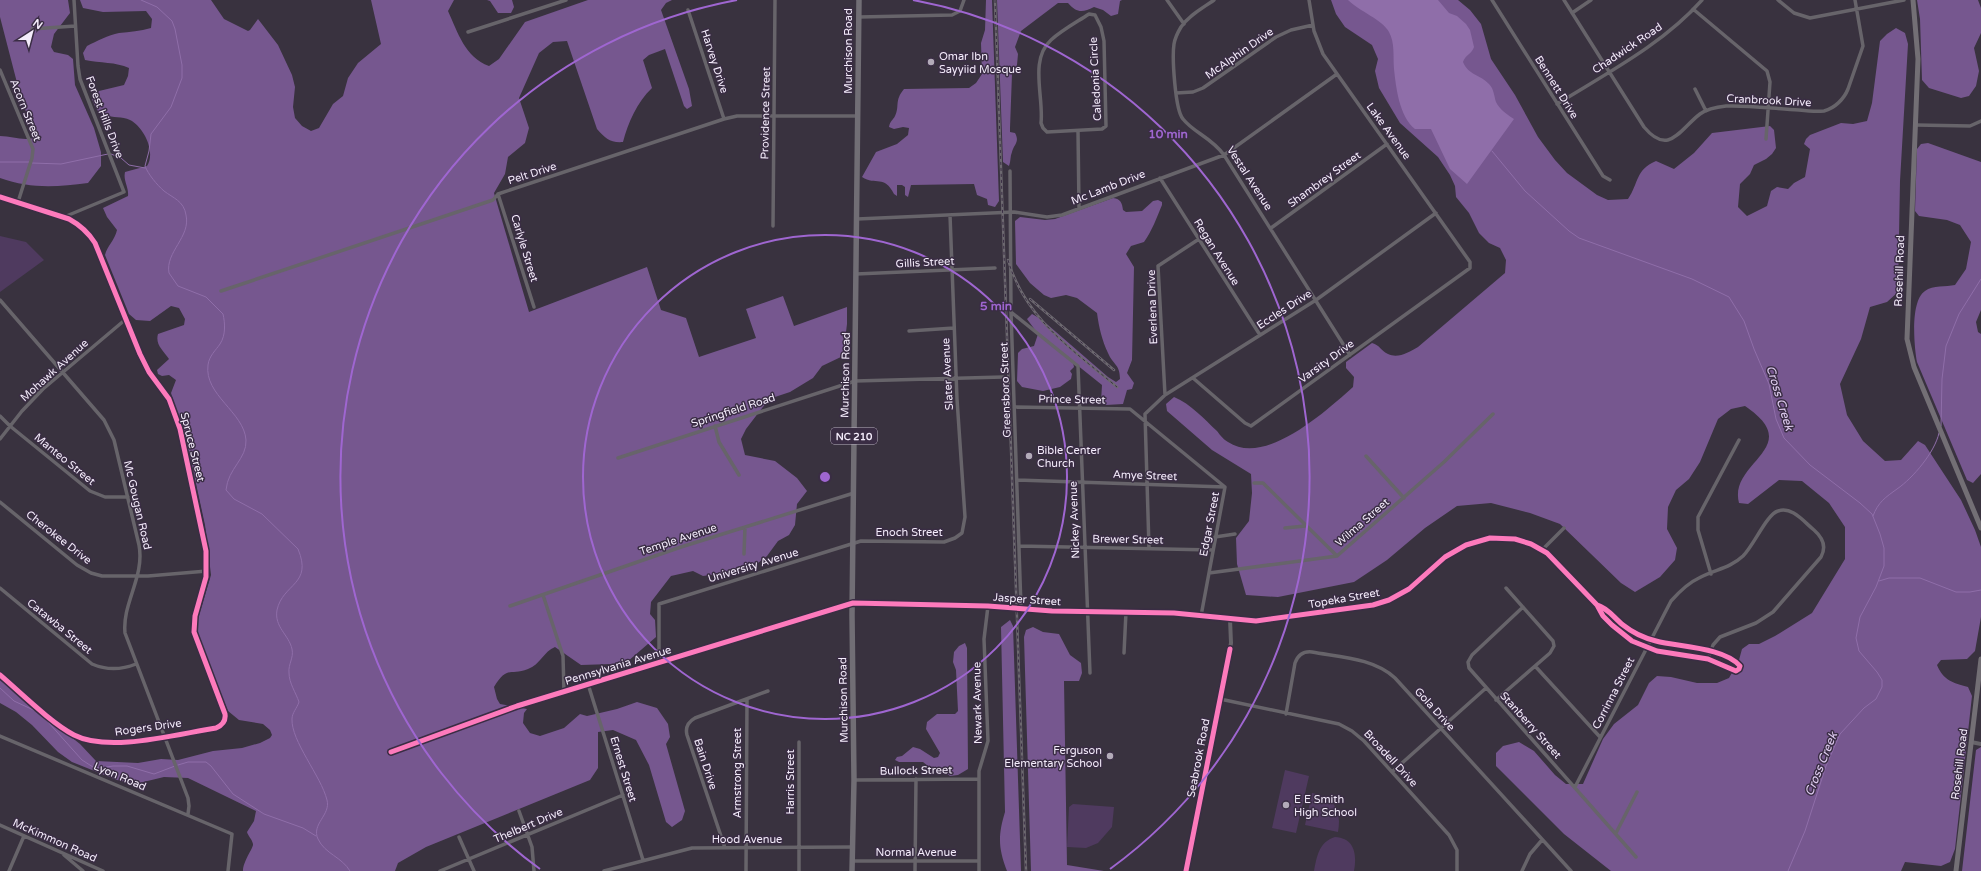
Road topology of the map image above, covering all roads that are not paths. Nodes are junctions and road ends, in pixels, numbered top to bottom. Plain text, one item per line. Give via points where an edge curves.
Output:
1 (74, 0) edge
2 (566, 0) edge
3 (775, 0) edge
4 (859, 0) edge
5 (964, 0) edge
6 (1167, 0) edge
7 (1214, 0) edge
8 (1309, 0) edge
9 (1492, 0) edge
10 (1564, 0) edge
11 (1591, 0) edge
12 (1702, 0) edge
13 (1778, 0) edge
14 (1855, 0) edge
15 (1904, 0) edge
16 (1913, 0) edge
17 (1693, 9) junction
18 (1857, 9) junction
19 (688, 10) dead end
20 (1572, 13) junction
21 (859, 17) junction
22 (1184, 24) junction
23 (1313, 25) junction
24 (75, 26) junction
25 (32, 29) dead end
26 (468, 32) dead end
27 (0, 70) edge
28 (1609, 71) junction
29 (1336, 74) junction
30 (1695, 89) dead end
31 (1176, 93) junction
32 (1557, 104) junction
33 (1768, 108) junction
34 (1706, 110) junction
35 (774, 116) junction
36 (858, 116) junction
37 (724, 119) junction
38 (1981, 121) edge
39 (1916, 125) junction
40 (1078, 131) junction
41 (1766, 139) dead end
42 (1387, 144) junction
43 (1224, 155) junction
44 (1010, 171) dead end
45 (1160, 178) junction
46 (1610, 180) dead end
47 (498, 194) junction
48 (0, 197) edge
49 (18, 202) junction
50 (1079, 208) junction
51 (1010, 212) junction
52 (1436, 213) junction
53 (950, 215) junction
54 (64, 217) junction
55 (857, 219) junction
56 (773, 226) dead end
57 (1271, 228) junction
58 (1199, 239) junction
59 (1470, 265) joint
60 (995, 268) dead end
61 (952, 270) junction
62 (856, 274) junction
63 (221, 290) dead end
64 (0, 300) edge
65 (1316, 300) junction
66 (534, 307) dead end
67 (1011, 312) junction
68 (126, 319) junction
69 (954, 328) junction
70 (909, 332) dead end
71 (1260, 336) junction
72 (1350, 355) junction
73 (63, 372) junction
74 (1003, 377) dead end
75 (956, 378) junction
76 (1193, 378) junction
77 (855, 381) junction
78 (1165, 395) junction
79 (1014, 407) junction
80 (1079, 408) junction
81 (1130, 409) joint
82 (1493, 414) dead end
83 (0, 416) edge
84 (1144, 420) junction
85 (10, 426) junction
86 (715, 426) junction
87 (0, 439) edge
88 (1739, 440) dead end
89 (1366, 456) dead end
90 (618, 458) dead end
91 (739, 475) dead end
92 (1017, 480) junction
93 (1082, 482) junction
94 (1254, 483) dead end
95 (1147, 484) junction
96 (1225, 487) junction
97 (854, 493) junction
98 (128, 497) junction
99 (1404, 498) junction
100 (0, 502) edge
101 (1305, 526) junction
102 (745, 527) junction
103 (1285, 528) dead end
104 (1564, 528) dead end
105 (1981, 528) edge
106 (962, 533) joint
107 (1235, 534) dead end
108 (1215, 537) junction
109 (853, 544) junction
110 (1019, 546) junction
111 (1084, 547) junction
112 (1149, 548) junction
113 (1213, 550) junction
114 (1542, 550) junction
115 (744, 554) dead end
116 (1337, 556) junction
117 (207, 571) junction
118 (1209, 573) junction
119 (1711, 574) junction
120 (139, 576) junction
121 (0, 588) edge
122 (1506, 588) dead end
123 (543, 595) junction
124 (853, 603) junction
125 (1597, 605) junction
126 (510, 606) dead end
127 (988, 606) junction
128 (1523, 607) junction
129 (1021, 608) junction
130 (1086, 611) junction
131 (1126, 612) junction
132 (1201, 616) junction
133 (1230, 618) junction
134 (1651, 639) junction
135 (1647, 647) junction
136 (1711, 651) junction
137 (1124, 652) dead end
138 (1981, 659) edge
139 (1708, 660) junction
140 (136, 664) junction
141 (659, 664) junction
142 (1535, 666) junction
143 (1090, 673) dead end
144 (0, 675) edge
145 (588, 684) junction
146 (1486, 688) junction
147 (768, 691) dead end
148 (564, 692) junction
149 (1220, 699) junction
150 (747, 700) junction
151 (1496, 700) junction
152 (1286, 714) junction
153 (223, 724) joint
154 (1441, 729) junction
155 (0, 736) edge
156 (164, 736) junction
157 (1600, 737) junction
158 (799, 742) dead end
159 (1971, 742) junction
160 (1981, 744) edge
161 (391, 752) dead end
162 (1392, 772) junction
163 (979, 778) junction
164 (916, 779) junction
165 (854, 780) junction
166 (1575, 787) junction
167 (1637, 792) dead end
168 (623, 795) junction
169 (519, 811) dead end
170 (188, 814) junction
171 (0, 825) edge
172 (528, 834) junction
173 (1616, 834) junction
174 (24, 836) junction
175 (459, 837) dead end
176 (1542, 840) junction
177 (853, 847) junction
178 (724, 848) junction
179 (746, 848) junction
180 (799, 848) junction
181 (58, 852) junction
182 (1636, 857) dead end
183 (470, 859) junction
184 (643, 860) junction
185 (915, 860) junction
186 (852, 861) junction
187 (979, 861) junction
188 (9, 871) edge
189 (83, 871) edge
190 (103, 871) edge
191 (228, 871) edge
192 (440, 871) edge
193 (474, 871) edge
194 (534, 871) edge
195 (604, 871) edge
196 (746, 871) edge
197 (799, 871) edge
198 (852, 871) edge
199 (915, 871) edge
200 (979, 871) edge
201 (1186, 871) edge
202 (1457, 871) edge
203 (1522, 871) edge
204 (1571, 871) edge
205 (1956, 871) edge

1 - 24 street, Forest Hills Drive
2 - 26 street
3 - 35 street, Providence Street
4 - 21 main road, Murchison Road / NC 210
5 - 21 street via 960,12 952,15
6 - 22 street
7 - 22 street, Vestal Avenue
8 - 23 street, Lake Avenue
9 - 32 street, Bennett Drive
10 - 20 street, Cranbrook Drive
11 - 20 street
12 - 17 street, Chadwick Road
13 - 18 street via 1794,13 1804,17
14 - 18 street, Cranbrook Drive
15 - 18 street
16 - 39 main road, Rosehill Road via 1918,42
17 - 28 street, Chadwick Road via 1651,44
17 - 33 street via 1766,69 1770,82
18 - 33 street, Cranbrook Drive via 1863,49 1845,96 1832,107 1822,111
19 - 37 street, Harvey Drive
20 - 28 street, Cranbrook Drive
21 - 36 main road, Murchison Road / NC 210
22 - 31 street, Vestal Avenue via 1174,43
23 - 29 street, Lake Avenue via 1319,47
23 - 31 street, McAlphin Drive via 1291,30 1276,37 1203,88 1193,92
24 - 25 street
24 - 54 street, Forest Hills Drive via 80,79 124,192
27 - 49 street, Acorn Street via 33,149
28 - 32 street, Chadwick Road
28 - 34 street, Cranbrook Drive via 1644,127 1654,137 1664,140 1675,138
29 - 42 street, Lake Avenue
29 - 43 street, Mc Lamb Drive
30 - 34 street
31 - 43 street, Vestal Avenue via 1178,109 1183,119 1212,140
32 - 46 street, Bennett Drive via 1603,176
33 - 34 street, Cranbrook Drive via 1728,106
33 - 41 street
35 - 36 street, Pelt Drive
35 - 37 street, Pelt Drive via 737,116
35 - 56 street, Providence Street
36 - 55 main road, Murchison Road / NC 210
37 - 47 street, Pelt Drive
38 - 39 street via 1970,126
39 - 105 main road, Rosehill Road via 1907,328 1909,350 1922,389
40 - 40 street, Caledonia Circle via 1102,129 1107,123 1103,35 1098,19 1091,14 1050,40 1043,49 1040,60 1043,128 1050,132
40 - 50 street, Caledonia Circle
42 - 52 street, Lake Avenue
42 - 57 street, Shambrey Street
43 - 45 street, Mc Lamb Drive
43 - 57 street, Vestal Avenue
44 - 51 street, Greensboro Street
45 - 50 street, Mc Lamb Drive
45 - 58 street, Regan Avenue
47 - 63 street, Pelt Drive via 492,200
47 - 66 street, Carlyle Street
48 - 49 street, Spruce Street
49 - 54 street, Spruce Street
50 - 51 street, Mc Lamb Drive via 1062,215 1047,217
51 - 53 street, Mc Lamb Drive
51 - 67 street, Greensboro Street
52 - 59 street, Lake Avenue
52 - 65 street, Eccles Drive
53 - 55 street, Mc Lamb Drive
53 - 61 street, Slater Avenue
54 - 68 street, Spruce Street via 79,224 92,238
55 - 62 main road, Murchison Road / NC 210
57 - 65 street, Vestal Avenue
58 - 71 street, Regan Avenue
58 - 78 street, Everlena Drive via 1158,266
59 - 72 street, Varsity Drive via 1464,273
60 - 61 street, Gillis Street
61 - 62 street, Gillis Street
61 - 69 street, Slater Avenue
62 - 77 main road, Murchison Road / NC 210
64 - 73 street, Mc Gougan Road
65 - 71 street, Eccles Drive
65 - 72 street, Vestal Avenue
67 - 79 street, Greensboro Street
67 - 80 street, Nickey Avenue via 1078,366
68 - 73 street, Mohawk Avenue
68 - 117 street, Spruce Street via 145,364 169,399 180,429 204,540
69 - 70 street
69 - 75 street, Slater Avenue
71 - 76 street, Eccles Drive
72 - 76 street, Varsity Drive via 1251,426
73 - 85 street, Mohawk Avenue via 33,399
73 - 98 street, Mc Gougan Road via 107,425 114,440
74 - 75 street, Springfield Road
75 - 77 street, Springfield Road
75 - 106 street, Slater Avenue via 965,517
76 - 78 street, Eccles Drive
77 - 86 street, Springfield Road
77 - 97 main road, Murchison Road / NC 210
78 - 84 street, Eccles Drive via 1145,414
79 - 80 street, Prince Street
79 - 92 street, Greensboro Street
80 - 81 street, Prince Street
80 - 93 street, Nickey Avenue
81 - 84 street, Edgar Street
82 - 99 street, Wilma Street
83 - 85 street, Manteo Street
84 - 95 street
84 - 96 street, Edgar Street
85 - 87 street, Mohawk Avenue
85 - 98 street, Manteo Street via 90,491 105,497
86 - 90 street, Springfield Road
86 - 91 street via 719,442
88 - 119 street via 1698,517 1698,530
89 - 99 street
92 - 93 street, Amye Street
92 - 110 street, Greensboro Street
93 - 95 street, Amye Street
93 - 111 street, Nickey Avenue
94 - 101 street via 1263,483
95 - 96 street, Amye Street
95 - 112 street
96 - 108 street, Edgar Street
97 - 102 street, Temple Avenue
97 - 109 main road, Murchison Road / NC 210
98 - 120 street, Mc Gougan Road via 140,551
99 - 116 street, Wilma Street
100 - 120 street, Cherokee Drive via 84,570 102,576
101 - 103 street
101 - 116 street
102 - 115 street
102 - 123 street, Temple Avenue
104 - 114 street
106 - 109 street, Enoch Street via 944,542 861,541
107 - 108 street
108 - 113 street, Edgar Street
109 - 124 main road, Murchison Road / NC 210
109 - 141 street, University Avenue via 659,604
110 - 111 street, Brewer Street
110 - 129 street, Greensboro Street
111 - 112 street, Brewer Street
111 - 130 street, Nickey Avenue
112 - 113 street, Brewer Street
113 - 118 street, Edgar Street
114 - 125 street
114 - 133 street, Topeka Street via 1515,539 1482,540 1459,548 1409,589 1379,603 1267,620
116 - 118 street, Wilma Street
117 - 120 street, Cherokee Drive
117 - 153 street, Spruce Street via 194,627 225,714
118 - 132 street, Edgar Street
119 - 134 street, Corrinna Street via 1699,578 1677,595
119 - 136 street, Corrinna Street via 1726,568 1743,555 1769,516 1779,510 1787,510 1794,514 1823,541 1822,557 1773,612 1756,623 1724,634 1716,641
120 - 140 street, Mc Gougan Road via 125,628 126,639
121 - 140 street, Catawba Street via 92,664 113,669
122 - 128 street
123 - 126 street, Temple Avenue
123 - 148 street via 563,656
124 - 127 street, Jasper Street
124 - 141 street, Pennsylvania Avenue
124 - 165 main road, Murchison Road / NC 210
125 - 134 street via 1604,607 1633,632
125 - 135 street via 1614,627
127 - 129 street, Jasper Street
127 - 163 street, Newark Avenue via 984,639 988,741
128 - 142 street via 1554,643 1552,651
128 - 146 street, Stanberry Street via 1469,660 1469,668
129 - 130 street, Jasper Street
130 - 131 street, Jasper Street
130 - 143 street, Nickey Avenue
131 - 132 street, Jasper Street
131 - 137 street
132 - 133 street, Topeka Street
133 - 149 street, Seabrook Road via 1232,637
134 - 135 street, Corrinna Street
134 - 136 street
135 - 139 street
135 - 157 street, Corrinna Street
136 - 139 street, Corrinna Street
136 - 139 street via 1734,661 1740,666 1739,669 1736,671
138 - 159 main road, Rosehill Road
140 - 156 street, Mc Gougan Road
141 - 145 street, Pennsylvania Avenue
142 - 151 street
142 - 157 street
144 - 156 street, Rogers Drive via 64,728 83,738 118,742
145 - 148 street, Pennsylvania Avenue
145 - 168 street, Ernest Street
146 - 151 street, Stanberry Street
146 - 154 street
147 - 150 street, Bain Drive
148 - 161 street, Pennsylvania Avenue via 517,706
149 - 152 street, Broadell Drive
149 - 201 street, Seabrook Road
150 - 178 street, Bain Drive via 695,718 686,729
150 - 179 street, Armstrong Street
151 - 166 street, Stanberry Street
152 - 154 street, Gola Drive via 1296,660 1301,654 1309,652 1366,662 1384,670 1395,678
152 - 162 street, Broadell Drive via 1331,722 1352,730
153 - 156 street, Rogers Drive via 216,728
154 - 162 street
154 - 176 street, Gola Drive
155 - 170 street, Lyon Road
156 - 170 street, Mc Gougan Road via 188,800
157 - 166 street, Corrinna Street
158 - 180 street, Harris Street
159 - 160 street
159 - 205 main road, Rosehill Road
162 - 202 street, Broadell Drive via 1453,840 1458,855
163 - 164 street, Bullock Street
163 - 187 street, Newark Avenue
164 - 165 street, Bullock Street
164 - 185 street
165 - 177 main road, Murchison Road / NC 210
166 - 173 street, Stanberry Street
167 - 173 street
168 - 172 street, Thelbert Drive
168 - 184 street, Ernest Street
169 - 172 street
170 - 191 street, Lyon Road via 232,834
171 - 174 street, McKimmon Road
172 - 183 street, Thelbert Drive
172 - 194 street via 532,846
173 - 182 street, Stanberry Street
174 - 181 street, McKimmon Road
174 - 188 street
175 - 183 street
176 - 203 street via 1530,854
176 - 204 street, Gola Drive
177 - 180 street, Hood Avenue
177 - 186 main road, Murchison Road / NC 210
178 - 179 street, Hood Avenue
178 - 184 street, Hood Avenue via 692,848
179 - 180 street, Hood Avenue
179 - 196 street, Armstrong Street
180 - 197 street, Harris Street
181 - 189 street
181 - 190 street, McKimmon Road
183 - 192 street, Thelbert Drive
183 - 193 street
184 - 195 street, Hood Avenue
185 - 186 street, Normal Avenue
185 - 187 street, Normal Avenue
185 - 199 street
186 - 198 main road, Murchison Road / NC 210
187 - 200 street, Newark Avenue

